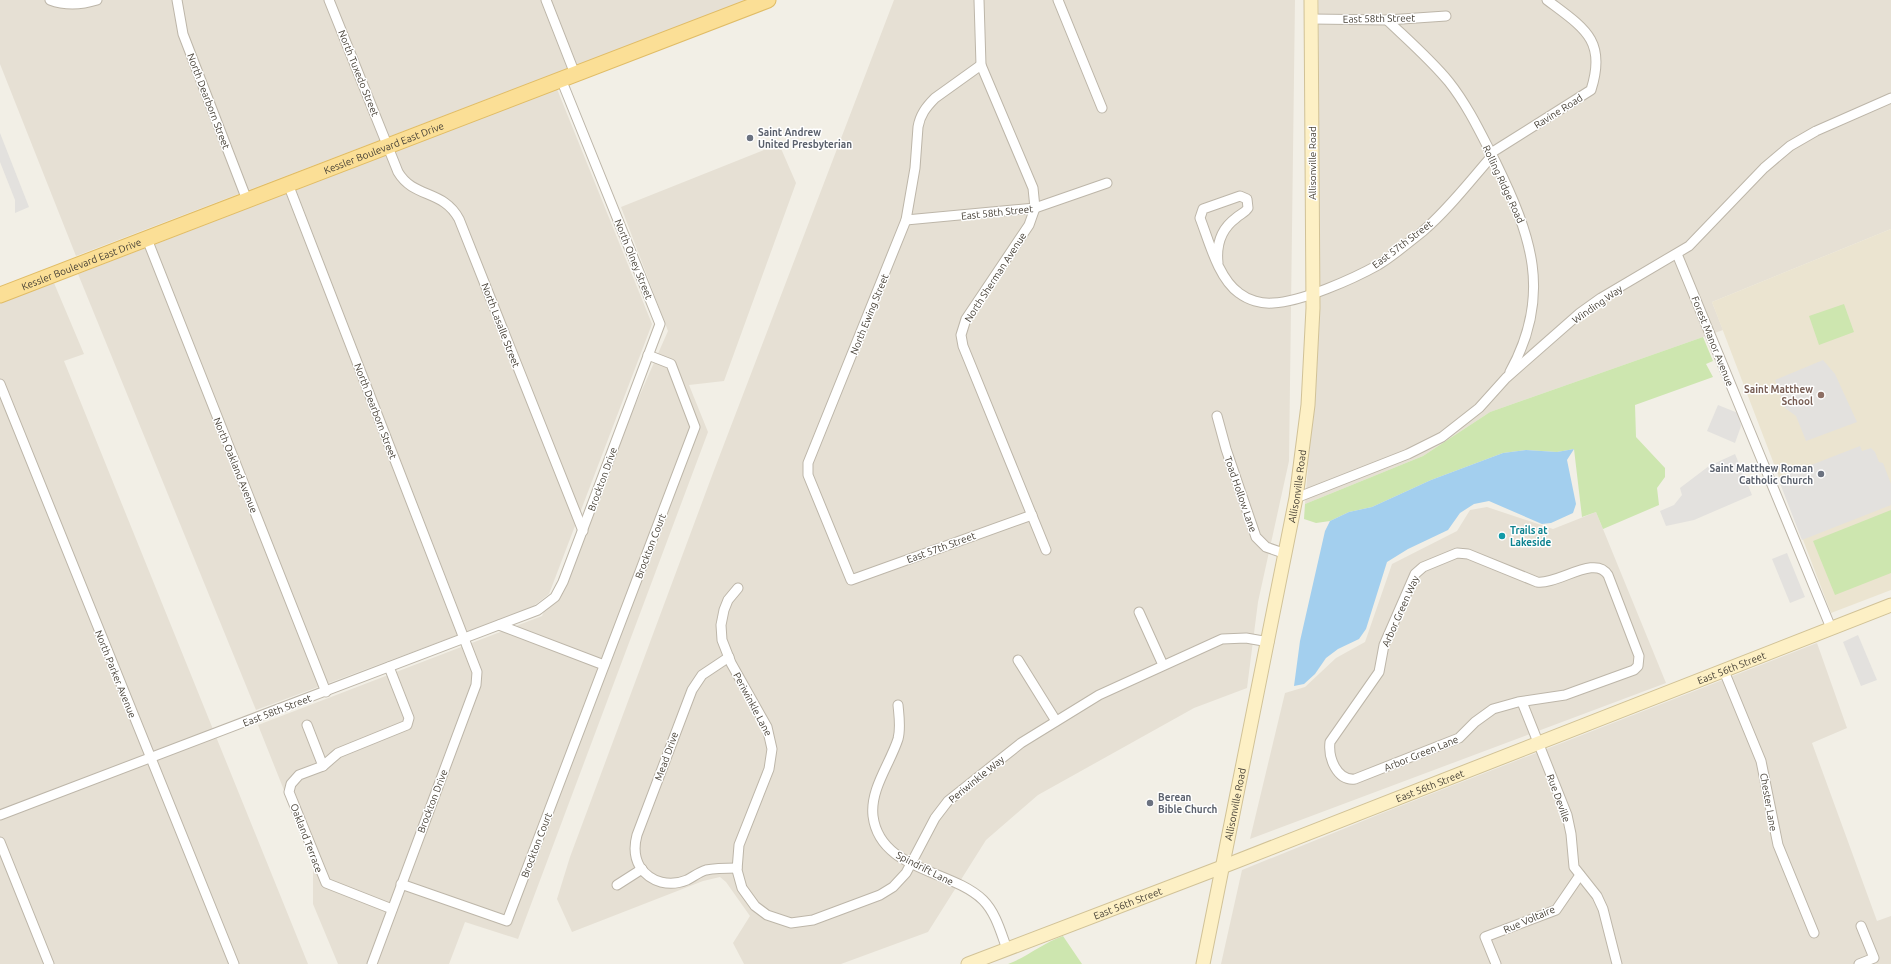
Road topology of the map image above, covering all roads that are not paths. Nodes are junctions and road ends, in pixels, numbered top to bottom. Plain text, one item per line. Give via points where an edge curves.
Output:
1 (50, 0) edge
2 (98, 0) edge
3 (177, 0) edge
4 (329, 0) edge
5 (546, 0) edge
6 (768, 0) edge
7 (979, 0) edge
8 (1058, 0) edge
9 (1311, 0) edge
10 (1547, 0) edge
11 (1446, 16) dead end
12 (1312, 19) junction
13 (1387, 20) junction
14 (981, 65) junction
15 (575, 74) junction
16 (561, 79) junction
17 (1891, 98) edge
18 (1102, 108) dead end
19 (388, 146) junction
20 (1492, 155) junction
21 (1107, 183) dead end
22 (288, 184) junction
23 (247, 200) junction
24 (1035, 208) junction
25 (906, 220) junction
26 (147, 238) junction
27 (1677, 254) junction
28 (1218, 263) junction
29 (1313, 293) junction
30 (0, 295) edge
31 (648, 355) junction
32 (1506, 378) junction
33 (0, 384) edge
34 (1217, 416) dead end
35 (1296, 498) junction
36 (1032, 515) junction
37 (583, 531) junction
38 (1046, 550) dead end
39 (1286, 554) junction
40 (851, 580) joint
41 (738, 588) dead end
42 (552, 600) joint
43 (1891, 605) edge
44 (1139, 612) dead end
45 (1623, 615) joint
46 (499, 625) junction
47 (1831, 628) junction
48 (465, 638) junction
49 (1269, 642) junction
50 (729, 657) junction
51 (1018, 660) dead end
52 (604, 665) junction
53 (1163, 665) junction
54 (389, 667) junction
55 (1724, 671) junction
56 (326, 692) junction
57 (1522, 702) junction
58 (898, 705) dead end
59 (1056, 721) junction
60 (307, 725) dead end
61 (1538, 744) junction
62 (150, 758) junction
63 (1334, 764) joint
64 (324, 766) junction
65 (0, 815) edge
66 (0, 842) edge
67 (912, 863) junction
68 (1222, 867) junction
69 (737, 868) junction
70 (642, 869) junction
71 (1580, 875) junction
72 (401, 884) junction
73 (617, 885) dead end
74 (392, 909) junction
75 (1861, 926) dead end
76 (1814, 933) dead end
77 (1007, 949) junction
78 (49, 964) edge
79 (234, 964) edge
80 (372, 964) edge
81 (968, 964) edge
82 (1203, 964) edge
83 (1496, 964) edge
84 (1617, 964) edge
85 (1860, 964) edge

1 - 2 street via 82,4
3 - 23 street, North Dearborn Street via 183,34
4 - 19 street, North Tuxedo Street
5 - 15 street
6 - 15 main road, Kessler Boulevard East Drive
7 - 14 street, North Sherman Avenue
8 - 18 street
9 - 12 street, Allisonville Road
10 - 20 street, Ravine Road via 1583,28 1593,44 1597,58 1591,90
11 - 13 street, East 58th Street
12 - 13 street, East 58th Street
12 - 29 street, Allisonville Road
13 - 20 street, Rolling Ridge Road via 1441,72 1472,117
14 - 24 street, North Sherman Avenue via 1033,188
14 - 25 street, North Ewing Street via 934,98 921,117
15 - 16 main road, Kessler Boulevard East Drive
16 - 19 main road, Kessler Boulevard East Drive
16 - 31 street, North Olney Street via 660,324
17 - 27 street, Winding Way via 1816,131 1790,146 1764,168 1689,246
19 - 22 main road, Kessler Boulevard East Drive
19 - 37 street, North Lasalle Street via 404,181 419,191 442,200 451,207 459,219
20 - 29 street, East 57th Street via 1422,232 1379,264
20 - 32 street, Rolling Ridge Road via 1525,229 1533,272 1532,306 1528,327 1517,358
21 - 24 street, East 58th Street
22 - 23 main road, Kessler Boulevard East Drive
22 - 48 street, North Dearborn Street
23 - 26 main road, Kessler Boulevard East Drive
24 - 25 street, East 58th Street
24 - 36 street, North Sherman Avenue via 1029,225 966,319 962,336 963,346
25 - 40 street, North Ewing Street via 808,467 809,481
26 - 30 main road, Kessler Boulevard East Drive
26 - 56 street, North Oakland Avenue
27 - 32 street, Winding Way via 1589,306
27 - 47 street, Forest Manor Avenue
28 - 28 street, East 57th Street via 1218,247 1224,229 1248,208 1248,202 1242,197 1237,196 1203,209 1200,213
28 - 29 street, East 57th Street via 1232,287 1254,301 1274,303
29 - 35 street, Allisonville Road via 1308,399
31 - 37 street, Brockton Drive
31 - 52 street, Brockton Court via 671,364 695,427
32 - 35 street, Winding Way via 1479,408 1439,439 1408,454
33 - 62 street, North Parker Avenue
34 - 39 street, Toad Hollow Lane via 1256,537 1266,547
35 - 39 street, Allisonville Road
36 - 38 street, North Sherman Avenue
36 - 40 street, East 57th Street
37 - 42 street, Brockton Drive via 563,582
39 - 49 street, Allisonville Road
41 - 50 street, Periwinkle Lane via 728,600 722,617 722,637
42 - 46 street, East 58th Street via 538,610
43 - 47 street, East 56th Street
44 - 53 street
45 - 57 street, Arbor Green Lane via 1640,658 1640,663 1634,670 1565,695
45 - 63 street, Arbor Green Way via 1607,573 1597,567 1542,583 1465,553 1457,553 1423,567 1412,578 1384,645 1379,672 1332,738 1329,750
46 - 48 street, East 58th Street
46 - 52 street
47 - 55 street, East 56th Street
48 - 54 street, East 58th Street
48 - 72 street, Brockton Drive via 476,668 476,685
49 - 53 street, Periwinkle Way via 1226,638
49 - 68 street, Allisonville Road
50 - 69 street, Periwinkle Lane via 767,726 772,748 770,769 739,845
50 - 70 street, Mead Drive via 697,680 681,717 636,838 635,852
51 - 59 street
52 - 72 street, Brockton Court via 507,921
53 - 59 street, Periwinkle Way via 1106,691
54 - 56 street, East 58th Street
54 - 64 street, Oakland Terrace via 409,722 406,726 338,753
55 - 61 street, East 56th Street
55 - 76 street, Chester Lane via 1761,761 1778,845
56 - 62 street, East 58th Street
57 - 61 street, Rue Deville
57 - 63 street, Arbor Green Lane via 1507,704 1487,713 1459,738 1355,779 1344,778
58 - 67 street, Spindrift Lane via 898,737 876,793 873,815 876,829 886,846
59 - 67 street, Periwinkle Way via 1017,746 948,801 935,818
60 - 64 street
61 - 68 street, East 56th Street
61 - 71 street, Rue Deville via 1567,815 1574,867
62 - 65 street, East 58th Street
62 - 79 street, North Parker Avenue
64 - 74 street, Oakland Terrace via 297,777 290,784 289,792 323,878 332,887
66 - 78 street
67 - 69 street, Periwinkle Way via 902,880 887,891 813,920 791,923 767,915 755,906 742,888
67 - 77 street, Spindrift Lane via 970,890 983,900 994,916
68 - 77 street, East 56th Street
68 - 82 street, Allisonville Road
69 - 70 street via 706,870 681,882 666,883 653,878
70 - 73 street
71 - 83 street, Rue Voltaire via 1556,910 1485,937
71 - 84 street, Rue Deville via 1597,896 1603,909
72 - 74 street, Brockton Drive
74 - 80 street, Brockton Drive
75 - 85 street via 1874,958
77 - 81 street, East 56th Street

